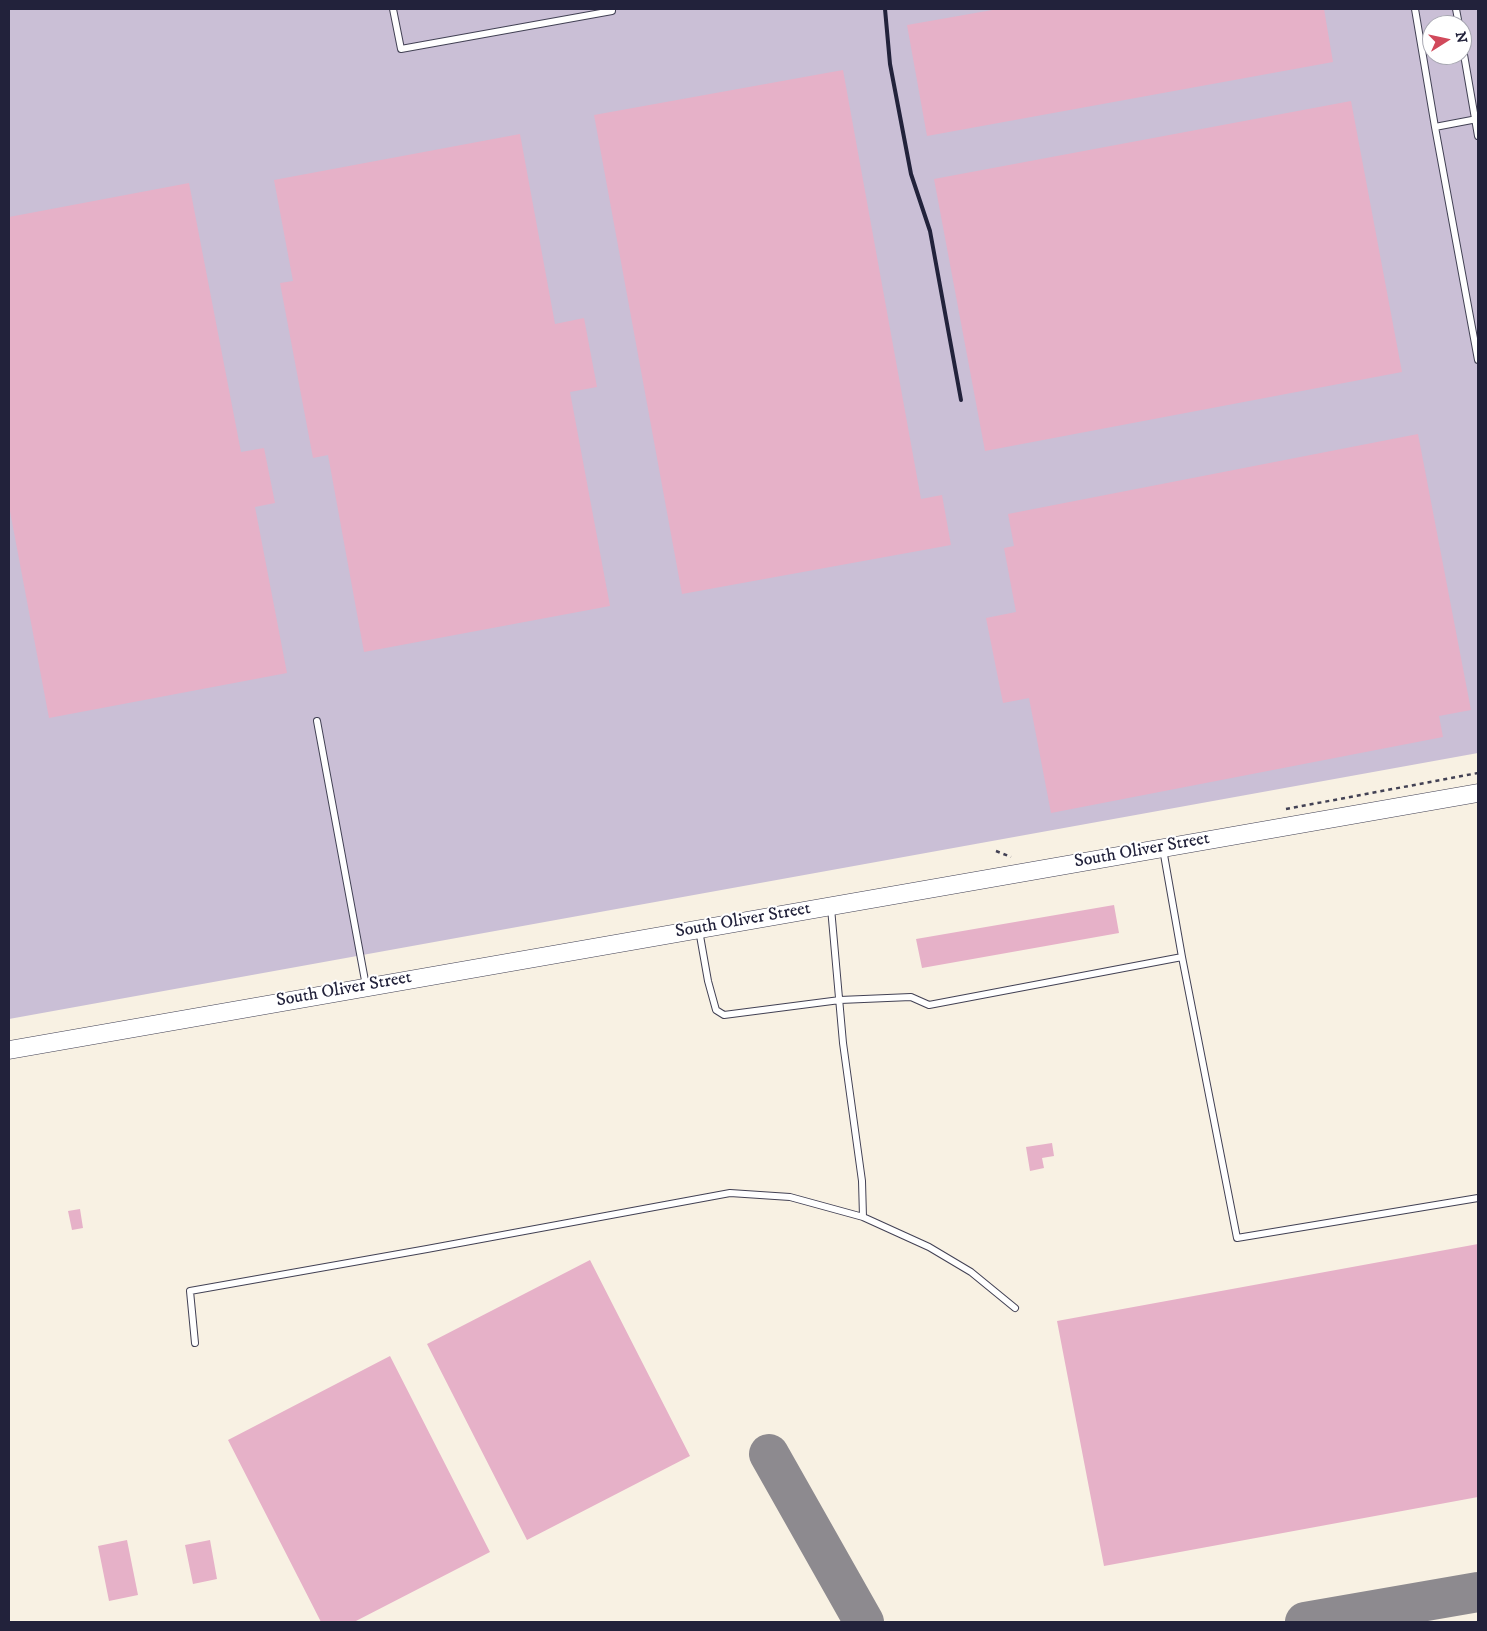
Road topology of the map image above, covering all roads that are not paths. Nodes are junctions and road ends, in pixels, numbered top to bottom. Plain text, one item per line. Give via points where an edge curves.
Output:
1 (394, 9) edge
2 (612, 9) edge
3 (1415, 9) edge
4 (1466, 65) edge
5 (1477, 119) edge
6 (1435, 127) junction
7 (1478, 136) edge
8 (1478, 360) edge
9 (317, 721) dead end
10 (1478, 793) edge
11 (1162, 848) junction
12 (830, 906) junction
13 (699, 928) junction
14 (1182, 957) junction
15 (366, 986) junction
16 (840, 1000) junction
17 (9, 1050) edge
18 (1478, 1198) edge
19 (863, 1217) junction
20 (1015, 1308) dead end
21 (195, 1343) dead end

1 - 2 lane via 401,49
3 - 6 lane
4 - 5 lane
5 - 6 lane
5 - 7 lane
6 - 8 lane
9 - 15 lane
10 - 11 main road, South Oliver Street
11 - 12 main road, South Oliver Street
11 - 14 lane
12 - 13 main road, South Oliver Street
12 - 16 lane
13 - 15 main road, South Oliver Street
13 - 16 lane via 716,1010 724,1015
14 - 16 lane via 929,1005 911,996
14 - 18 lane via 1237,1238
15 - 17 main road, South Oliver Street
16 - 19 lane via 862,1181
19 - 20 lane via 971,1272
19 - 21 lane via 790,1197 730,1193 190,1291

